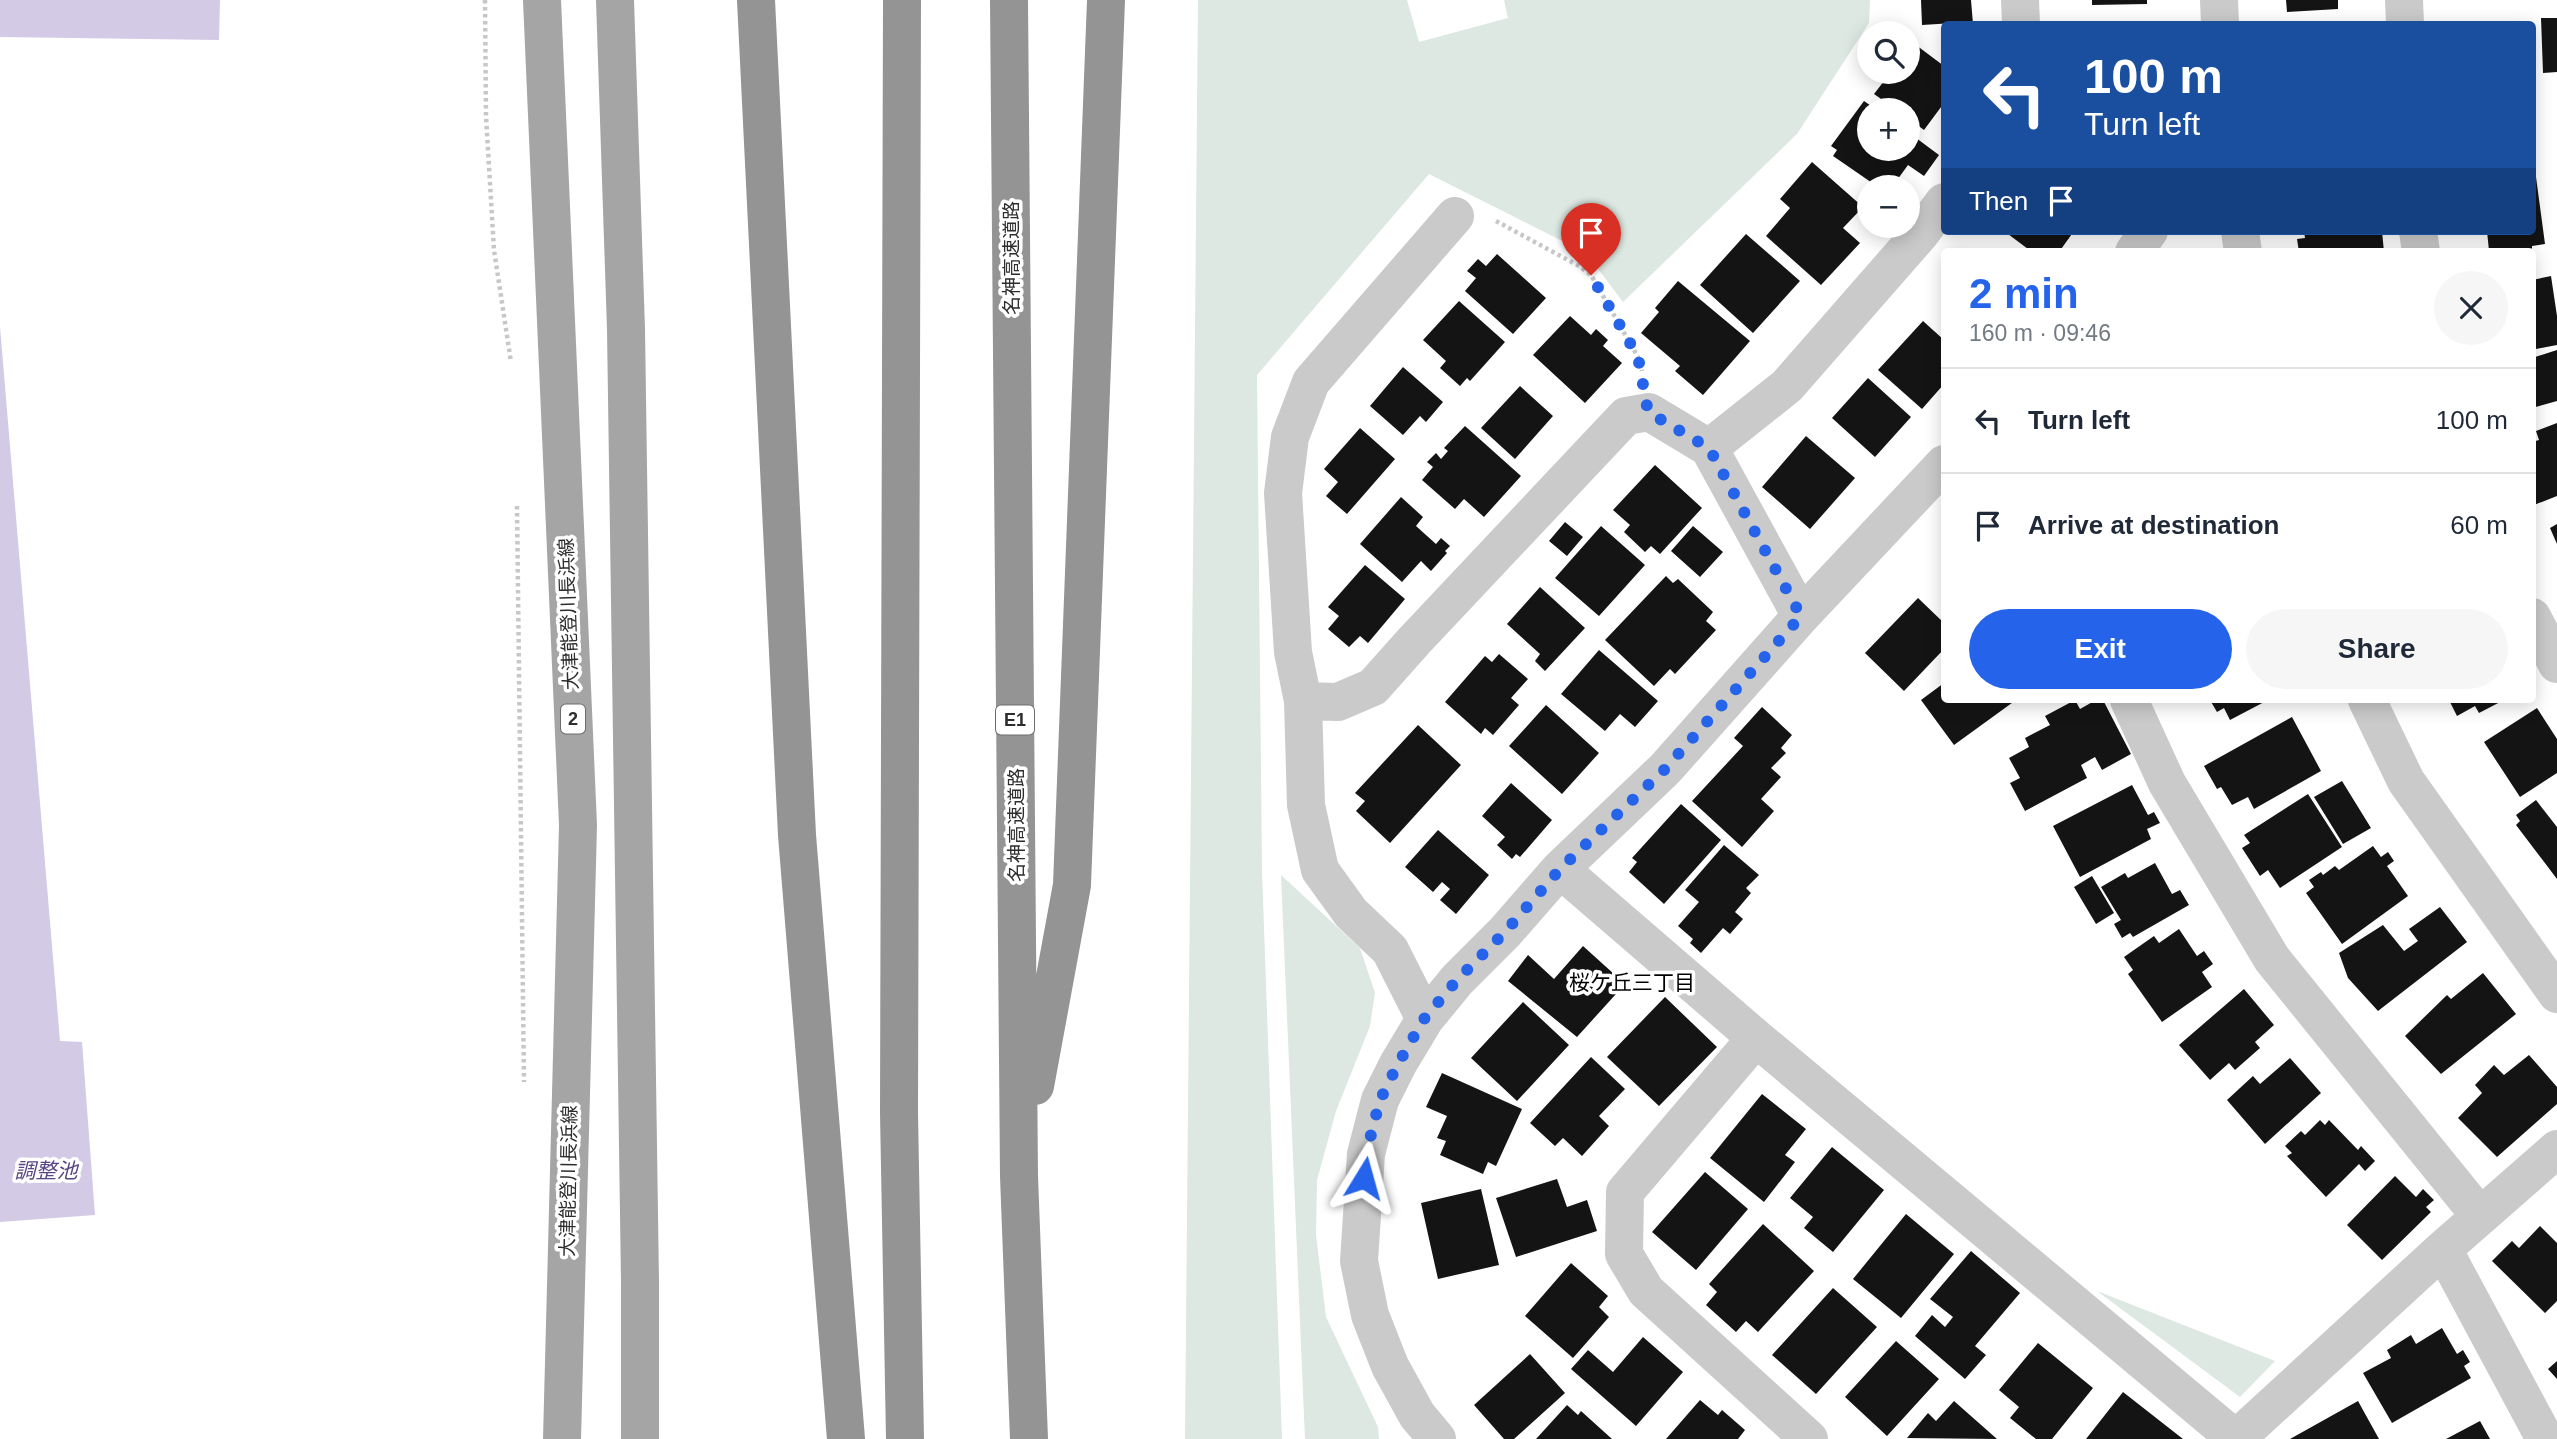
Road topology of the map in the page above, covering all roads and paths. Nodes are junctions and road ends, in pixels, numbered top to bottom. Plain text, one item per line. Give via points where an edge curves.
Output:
1 (485, 0) edge
2 (542, 0) edge
3 (615, 0) edge
4 (756, 0) edge
5 (902, 0) edge
6 (1009, 0) edge
7 (1106, 0) edge
8 (2020, 0) edge
9 (2219, 0) edge
10 (2404, 0) edge
11 (2021, 21) edge
12 (2220, 21) edge
13 (2405, 21) edge
14 (1941, 206) edge
15 (1455, 216) joint
16 (512, 367) dead end
17 (1648, 412) junction
18 (1709, 448) junction
19 (1941, 470) edge
20 (517, 504) dead end
21 (1801, 616) junction
22 (2536, 625) edge
23 (2557, 664) edge
24 (1303, 701) junction
25 (2130, 703) edge
26 (2368, 703) edge
27 (1560, 869) junction
28 (2546, 952) edge
29 (2557, 994) edge
30 (1424, 1019) junction
31 (1756, 1038) junction
32 (524, 1091) dead end
33 (2557, 1149) edge
34 (1019, 1176) junction
35 (2480, 1216) junction
36 (2443, 1250) junction
37 (562, 1439) edge
38 (640, 1439) edge
39 (846, 1439) edge
40 (905, 1439) edge
41 (1029, 1439) edge
42 (1437, 1439) edge
43 (1809, 1439) edge
44 (2236, 1439) edge
45 (2545, 1439) edge

1 - 16 path via 494,250
2 - 37 main road, 大津能登川長浜線 / 2 via 578,825
3 - 38 main road via 626,342
4 - 39 highway via 797,835
5 - 40 highway via 900,1113
6 - 34 highway, 名神高速道路 / E1
7 - 34 highway via 1072,885
8 - 11 street
9 - 12 street
10 - 13 street
14 - 18 street via 1787,386
15 - 17 path via 1486,215 1591,275 1638,357
15 - 24 street via 1311,382 1290,437 1283,493 1293,652
17 - 18 street
17 - 24 street via 1626,416 1373,687 1338,702
18 - 21 street
19 - 21 street
20 - 32 path
21 - 27 street via 1665,769
22 - 23 street
24 - 30 street via 1306,805 1320,870 1351,913 1390,950
25 - 35 street via 2167,783 2272,959
26 - 28 street via 2406,781
27 - 30 street
27 - 31 street
28 - 29 street
30 - 42 street via 1380,1100 1366,1154 1359,1261 1370,1315 1390,1366 1417,1415
31 - 43 street via 1625,1192 1624,1254 1646,1291
31 - 44 street
33 - 35 street
34 - 41 highway, 名神高速道路 / E1
35 - 36 street
36 - 44 street
36 - 45 street

